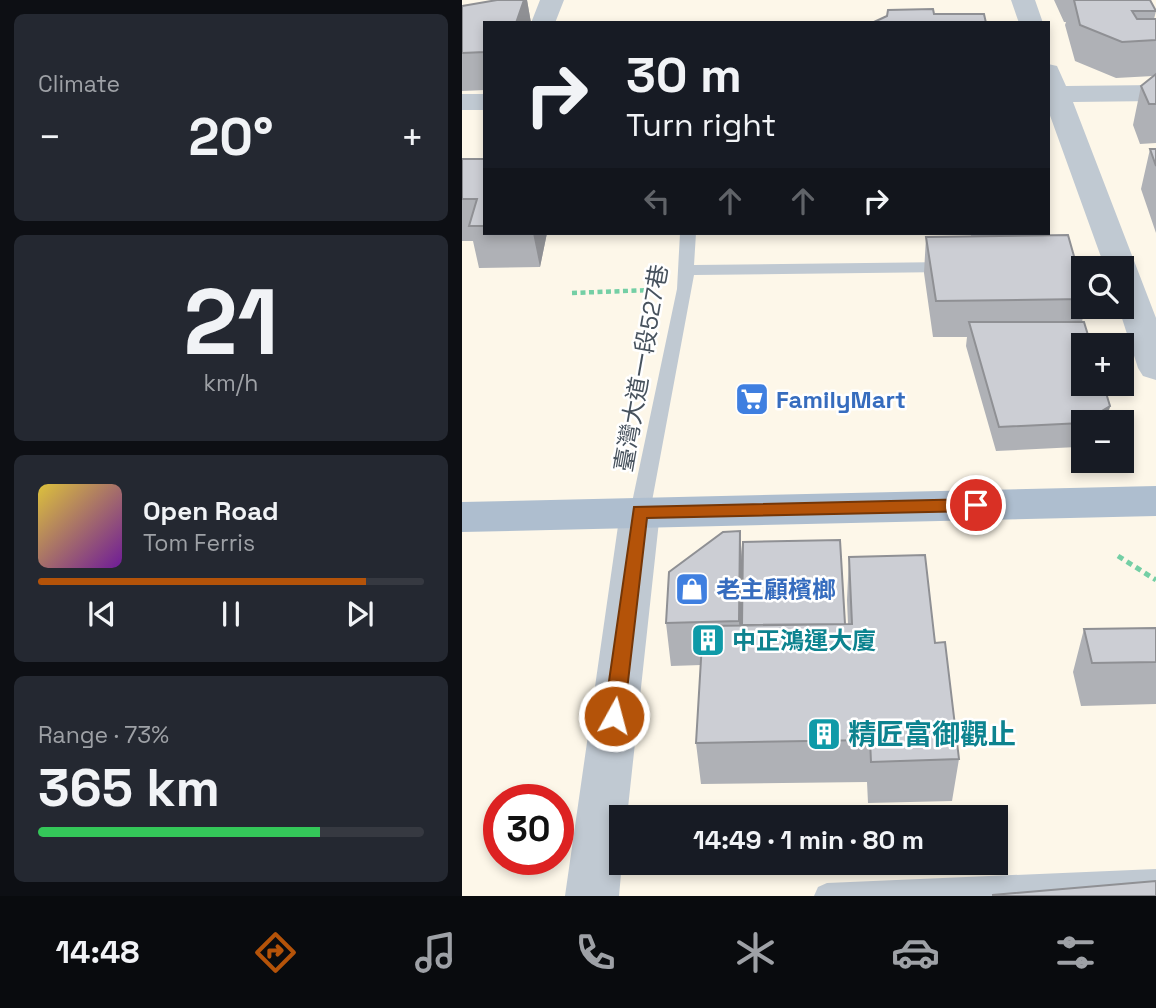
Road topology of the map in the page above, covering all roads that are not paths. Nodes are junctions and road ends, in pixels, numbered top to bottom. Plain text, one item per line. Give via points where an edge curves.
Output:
1 (552, 0) edge
2 (1023, 0) edge
3 (544, 21) edge
4 (1030, 21) edge
5 (1051, 86) edge
6 (1156, 93) edge
7 (462, 102) edge
8 (483, 102) edge
9 (688, 235) edge
10 (1116, 256) edge
11 (968, 267) edge
12 (1037, 267) edge
13 (1071, 267) edge
14 (686, 270) junction
15 (1134, 305) edge
16 (1156, 368) edge
17 (1156, 501) edge
18 (640, 512) junction
19 (462, 517) edge
20 (1156, 881) edge
21 (592, 896) edge
22 (827, 896) edge

1 - 3 street
2 - 4 street
5 - 6 street
5 - 10 street
7 - 8 street
9 - 14 lane, 臺灣大道一段527巷
11 - 14 lane
12 - 13 lane
14 - 18 lane, 臺灣大道一段527巷
15 - 16 street
17 - 18 main road
18 - 19 main road
18 - 21 street
20 - 22 lane

